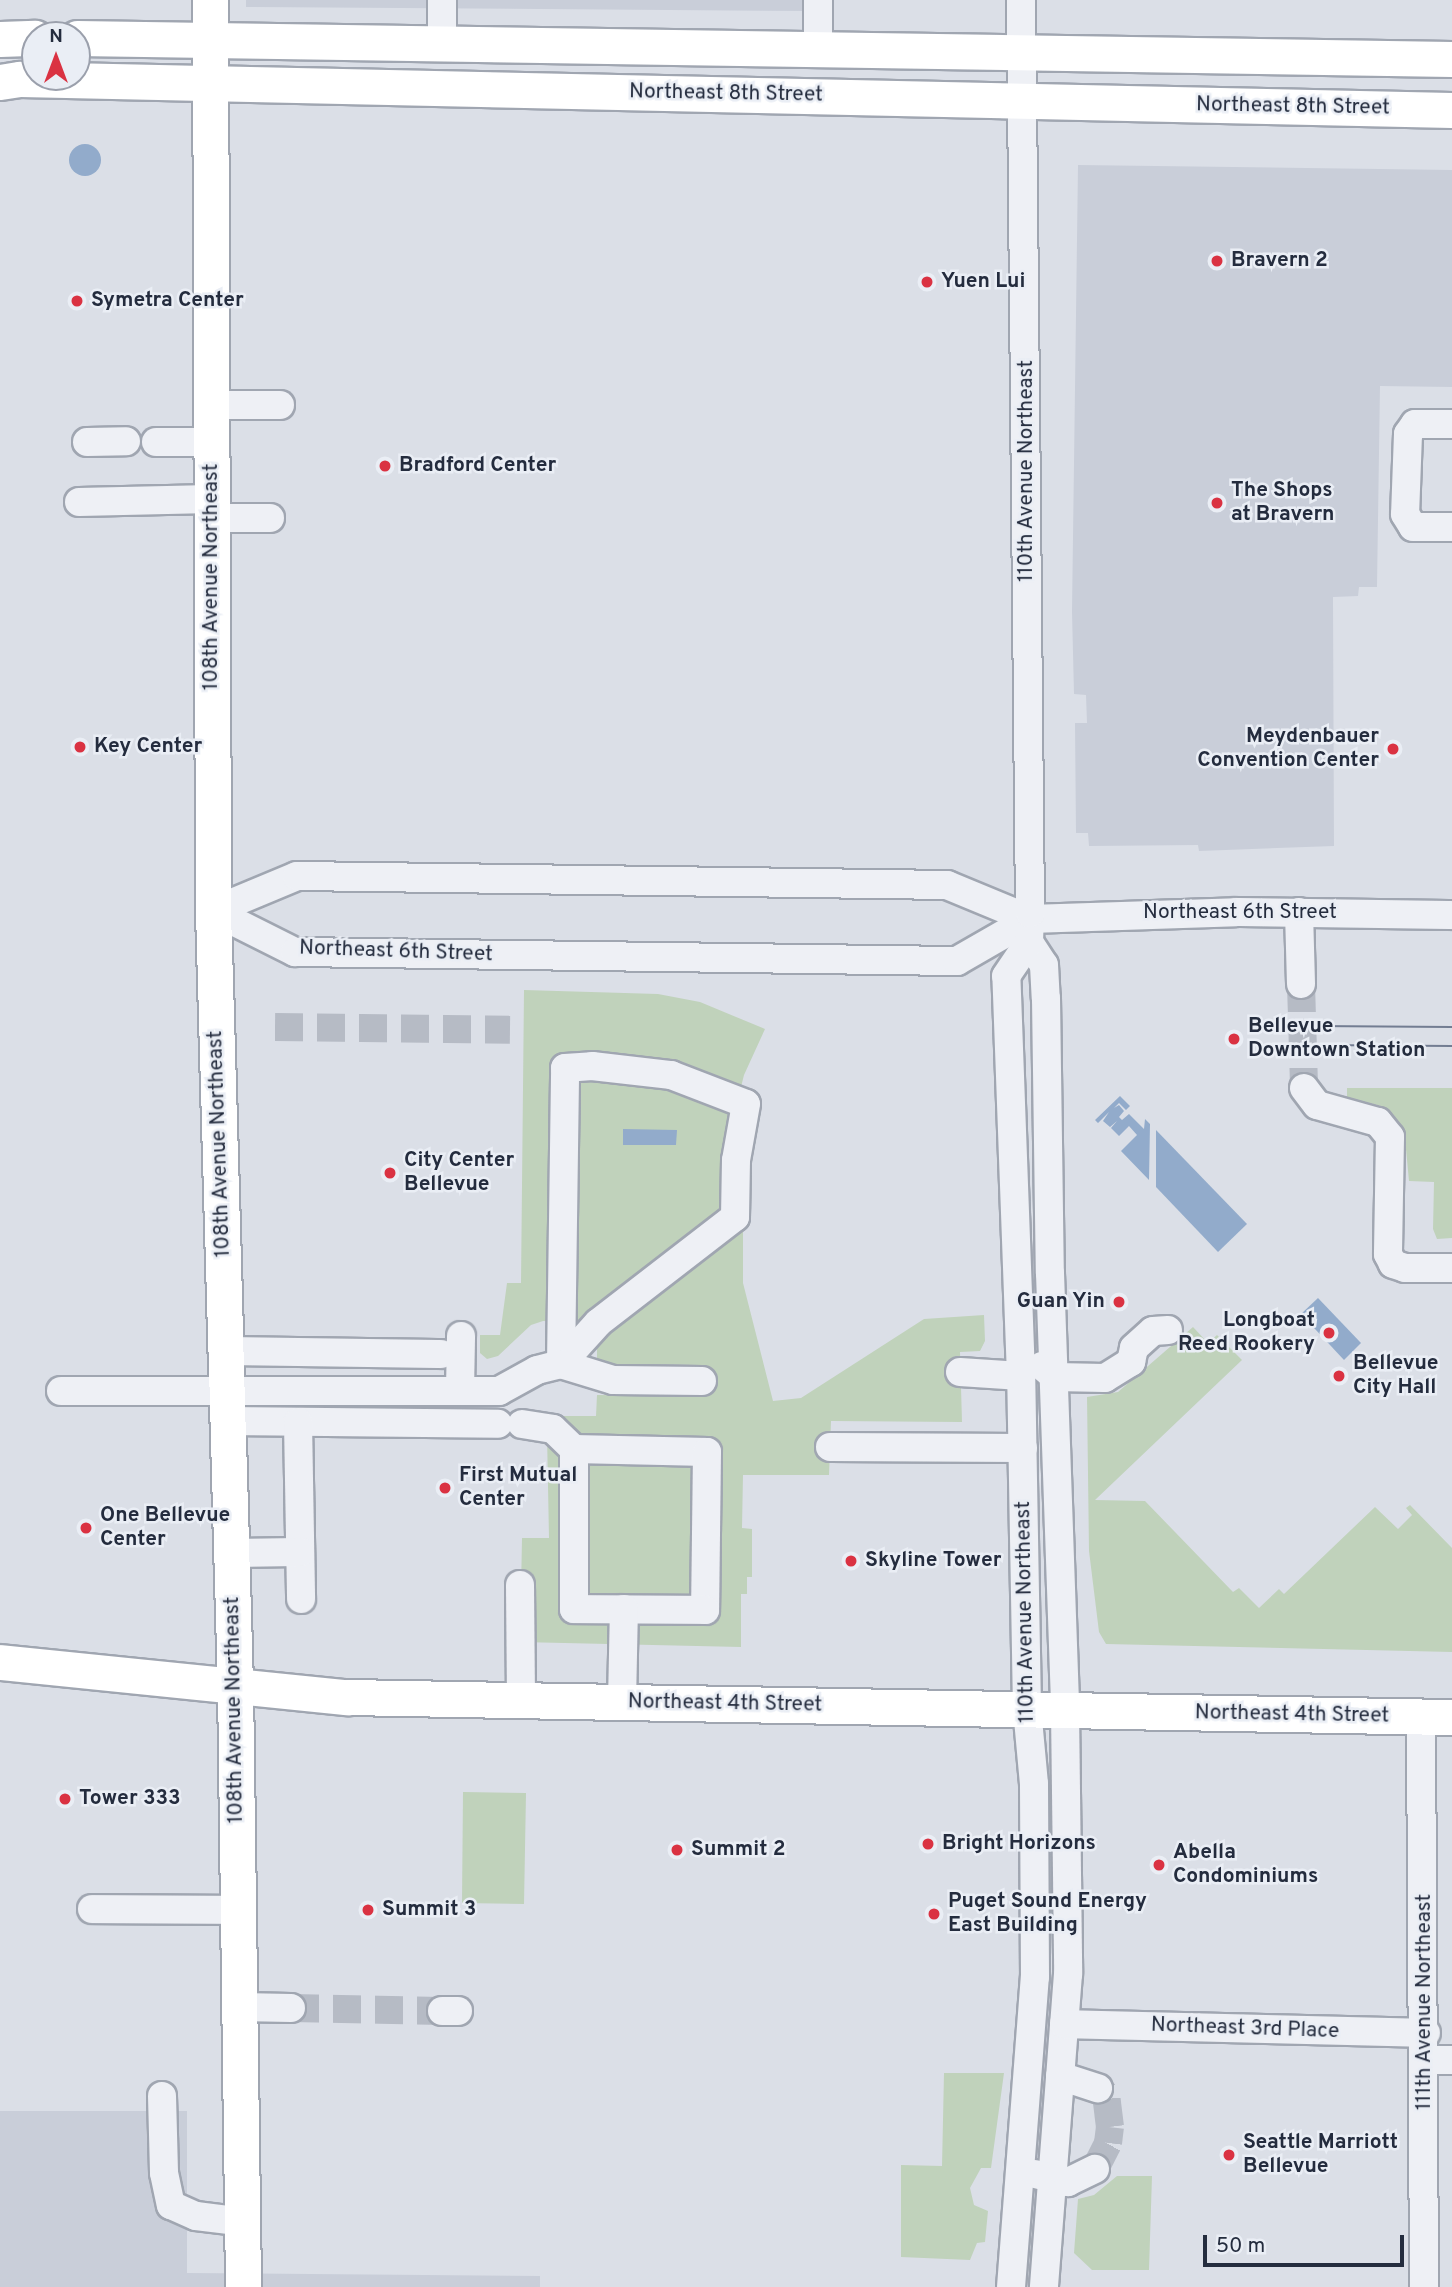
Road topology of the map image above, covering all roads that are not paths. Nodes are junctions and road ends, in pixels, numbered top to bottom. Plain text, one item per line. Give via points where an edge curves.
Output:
1 (210, 0) edge
2 (442, 0) edge
3 (818, 0) edge
4 (1021, 0) edge
5 (0, 38) edge
6 (21, 38) edge
7 (91, 38) edge
8 (210, 40) junction
9 (442, 44) junction
10 (818, 50) junction
11 (1021, 53) junction
12 (1452, 60) edge
13 (0, 82) edge
14 (211, 87) junction
15 (1021, 101) junction
16 (1452, 110) edge
17 (211, 405) junction
18 (280, 405) dead end
19 (1452, 424) edge
20 (126, 441) dead end
21 (87, 442) dead end
22 (156, 442) dead end
23 (211, 442) junction
24 (79, 502) dead end
25 (211, 509) junction
26 (270, 518) dead end
27 (1452, 527) edge
28 (213, 911) junction
29 (1299, 912) junction
30 (1452, 915) edge
31 (1029, 927) junction
32 (1301, 984) tunnel mouth
33 (1304, 1088) dead end
34 (1452, 1268) edge
35 (1019, 1305) junction
36 (1175, 1323) dead end
37 (225, 1351) junction
38 (561, 1364) junction
39 (960, 1372) dead end
40 (1021, 1376) junction
41 (1055, 1377) junction
42 (702, 1381) dead end
43 (460, 1390) junction
44 (61, 1391) dead end
45 (227, 1404) junction
46 (298, 1422) junction
47 (830, 1447) dead end
48 (1023, 1448) junction
49 (574, 1449) junction
50 (300, 1552) junction
51 (231, 1553) junction
52 (520, 1585) dead end
53 (301, 1598) dead end
54 (624, 1609) junction
55 (0, 1662) edge
56 (235, 1683) junction
57 (521, 1700) junction
58 (622, 1702) junction
59 (1027, 1709) junction
60 (1065, 1710) junction
61 (1437, 1717) edge
62 (92, 1909) dead end
63 (239, 1910) junction
64 (1034, 1997) junction
65 (240, 2007) junction
66 (291, 2008) tunnel mouth
67 (1064, 2024) junction
68 (1435, 2051) edge
69 (1060, 2076) junction
70 (1097, 2088) dead end
71 (162, 2096) dead end
72 (1095, 2169) dead end
73 (1019, 2170) junction
74 (1052, 2178) junction
75 (244, 2222) junction
76 (243, 2287) edge
77 (1011, 2287) edge
78 (1044, 2287) edge
79 (1424, 2287) edge

1 - 8 main road, 108th Avenue Northeast
2 - 9 street
3 - 10 street
4 - 11 street, 110th Avenue Northeast
5 - 6 main road
7 - 8 main road
8 - 9 main road
8 - 14 main road, 108th Avenue Northeast
9 - 10 main road
10 - 11 main road
11 - 12 main road
11 - 15 street, 110th Avenue Northeast
13 - 14 main road, Northeast 8th Street
14 - 15 main road, Northeast 8th Street
14 - 17 main road, 108th Avenue Northeast
15 - 16 main road, Northeast 8th Street
15 - 31 street, 110th Avenue Northeast
17 - 18 street
17 - 23 main road, 108th Avenue Northeast
19 - 27 street via 1415,424 1408,434 1405,514 1413,527
20 - 21 street
22 - 23 street
23 - 25 main road, 108th Avenue Northeast
24 - 25 street
25 - 26 street
25 - 28 main road, 108th Avenue Northeast
28 - 31 street, Northeast 6th Street via 297,876 947,885
28 - 31 street, Northeast 6th Street via 295,952 957,961
28 - 37 main road, 108th Avenue Northeast
29 - 30 street, Northeast 6th Street
29 - 31 street, Northeast 6th Street
29 - 32 street
31 - 35 street, 110th Avenue Northeast via 1006,976
31 - 41 street, 110th Avenue Northeast via 1044,965
33 - 34 street via 1317,1105 1378,1122 1390,1137 1388,1254 1393,1264
35 - 40 street, 110th Avenue Northeast
35 - 41 street via 1036,1321 1040,1364
36 - 41 street via 1153,1331 1134,1348 1131,1362 1105,1378
37 - 43 street via 451,1345
37 - 45 main road, 108th Avenue Northeast
38 - 38 street via 598,1322 735,1217 736,1160 746,1104 697,1082 645,1069 565,1068
38 - 42 street via 613,1380
38 - 43 street via 537,1370 499,1391
39 - 40 street
40 - 48 street, 110th Avenue Northeast
41 - 60 street, 110th Avenue Northeast
43 - 45 street
44 - 45 street
45 - 46 street
45 - 51 main road, 108th Avenue Northeast
46 - 49 street via 510,1424 553,1429
46 - 50 street
47 - 48 street
48 - 59 street, 110th Avenue Northeast
49 - 54 street via 574,1609
49 - 54 street via 707,1452 705,1610
50 - 51 street
50 - 53 street
51 - 56 main road, 108th Avenue Northeast
52 - 57 street
54 - 58 street
55 - 56 main road, Northeast 4th Street
56 - 57 main road, Northeast 4th Street via 347,1697
56 - 63 main road, 108th Avenue Northeast
57 - 58 main road, Northeast 4th Street
58 - 59 main road, Northeast 4th Street
59 - 60 main road, Northeast 4th Street
59 - 64 street, 110th Avenue Northeast via 1034,1784
60 - 61 main road, Northeast 4th Street
60 - 67 street, 110th Avenue Northeast via 1068,1974
61 - 68 street, 111th Avenue Northeast
62 - 63 street
63 - 65 main road, 108th Avenue Northeast
64 - 67 street
64 - 73 street, 110th Avenue Northeast
65 - 66 street
65 - 75 main road, 108th Avenue Northeast
67 - 68 street, Northeast 3rd Place
67 - 69 street, 110th Avenue Northeast
68 - 79 street, 111th Avenue Northeast
69 - 70 street
69 - 74 street, 110th Avenue Northeast
71 - 75 street via 163,2173 171,2204 196,2216
72 - 74 street via 1068,2182
73 - 74 street
73 - 77 street, 110th Avenue Northeast
74 - 78 street, 110th Avenue Northeast
75 - 76 main road, 108th Avenue Northeast

